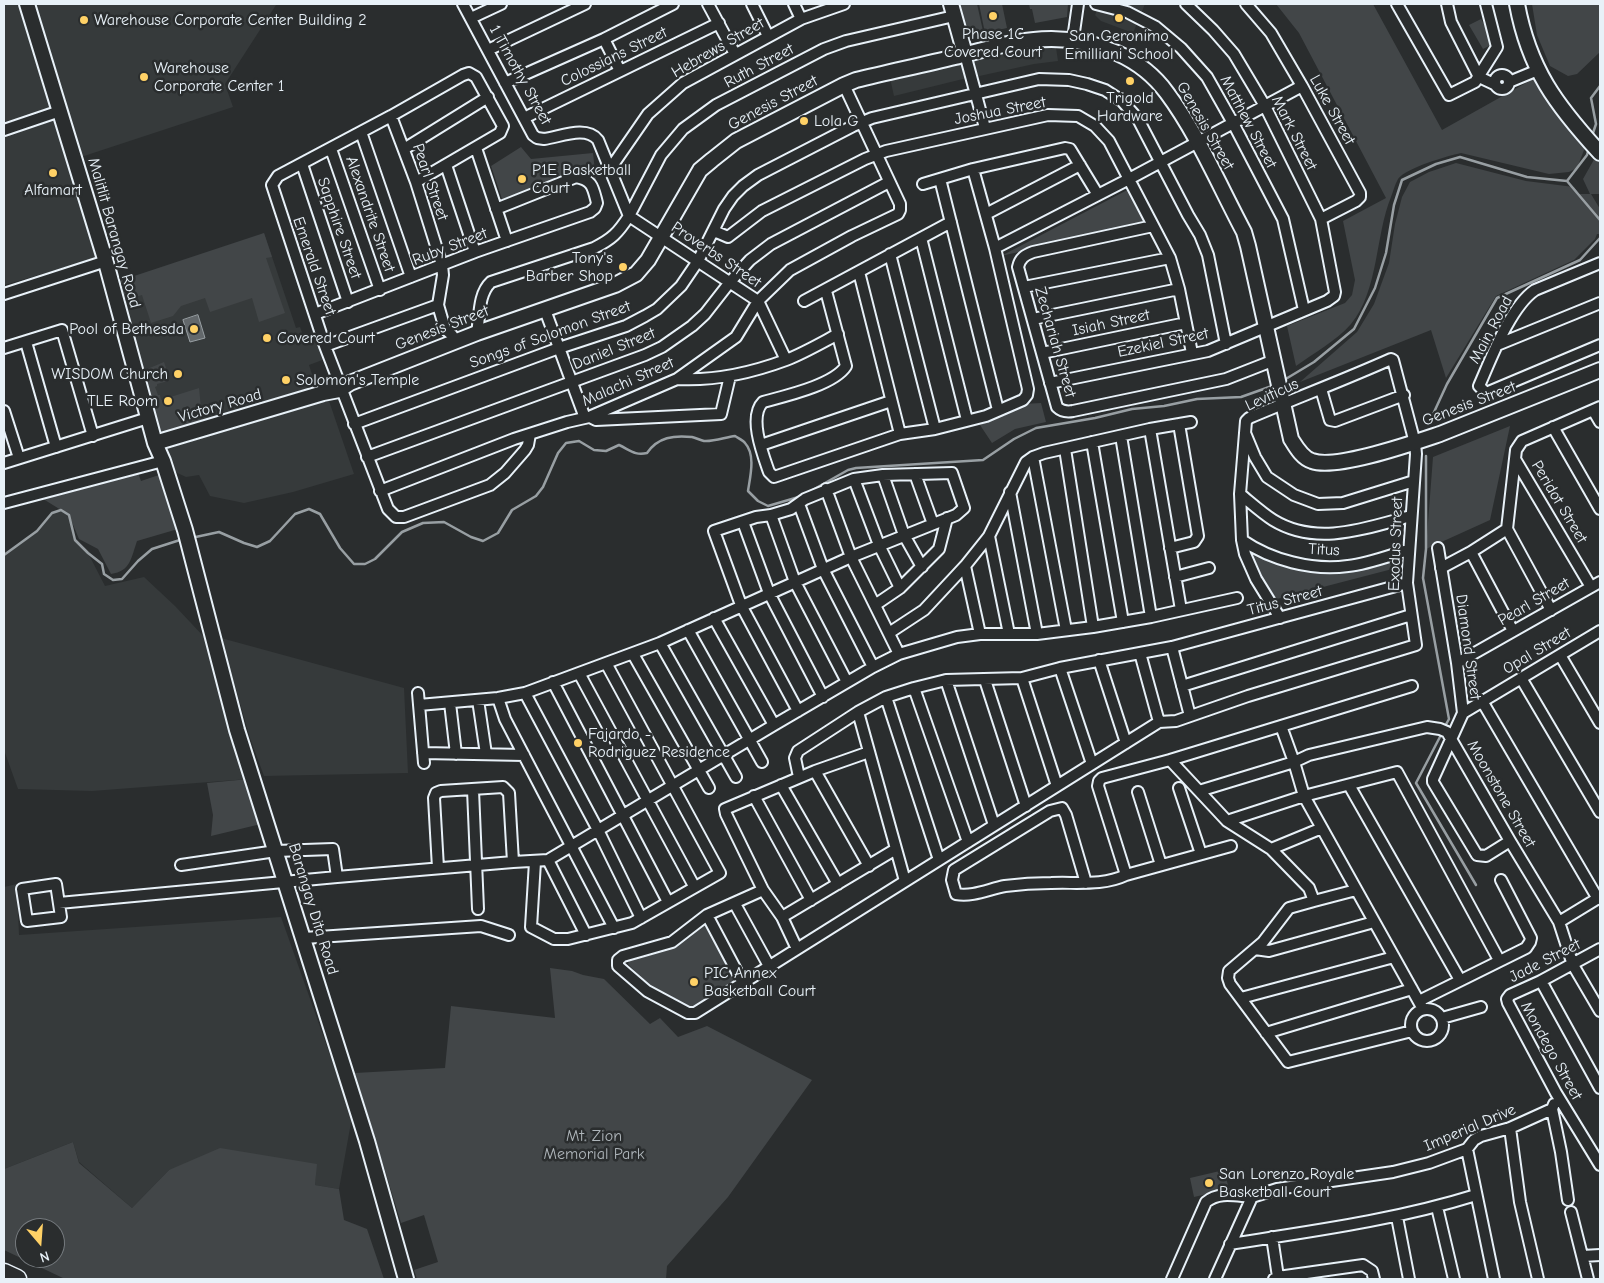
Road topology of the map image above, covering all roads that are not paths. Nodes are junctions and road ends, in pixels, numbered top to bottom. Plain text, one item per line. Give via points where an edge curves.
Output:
1 (27, 4) edge
2 (463, 4) edge
3 (501, 4) edge
4 (585, 4) edge
5 (673, 4) edge
6 (708, 4) edge
7 (752, 4) edge
8 (794, 4) edge
9 (838, 4) edge
10 (1078, 4) edge
11 (1096, 4) edge
12 (1186, 4) edge
13 (1246, 4) edge
14 (1397, 4) edge
15 (1447, 4) edge
16 (1486, 4) edge
17 (1517, 4) edge
18 (953, 10) edge
19 (471, 18) junction
20 (801, 19) junction
21 (718, 23) junction
22 (768, 36) junction
23 (604, 38) junction
24 (1073, 39) junction
25 (488, 50) junction
26 (735, 54) junction
27 (965, 54) junction
28 (1536, 67) junction
29 (620, 71) junction
30 (1479, 71) junction
31 (505, 83) junction
32 (844, 85) junction
33 (1302, 86) junction
34 (976, 95) junction
35 (488, 97) junction
36 (1264, 106) junction
37 (60, 111) junction
38 (391, 116) junction
39 (524, 118) junction
40 (861, 122) junction
41 (1234, 123) junction
42 (985, 128) junction
43 (4, 130) edge
44 (361, 132) junction
45 (1197, 142) junction
46 (476, 148) junction
47 (331, 149) junction
48 (404, 149) junction
49 (1600, 153) edge
50 (877, 154) junction
51 (1160, 162) junction
52 (302, 164) junction
53 (446, 165) junction
54 (1080, 165) junction
55 (610, 169) junction
56 (973, 169) junction
57 (940, 179) junction
58 (1129, 179) junction
59 (416, 182) junction
60 (890, 182) junction
61 (923, 184) dead end
62 (1098, 195) junction
63 (496, 209) junction
64 (986, 214) junction
65 (629, 216) junction
66 (1321, 219) junction
67 (951, 222) junction
68 (1153, 226) junction
69 (714, 231) junction
70 (663, 238) junction
71 (921, 238) junction
72 (506, 241) junction
73 (995, 248) junction
74 (475, 252) junction
75 (890, 254) junction
76 (1170, 258) junction
77 (106, 261) junction
78 (698, 261) junction
79 (1600, 263) edge
80 (442, 265) junction
81 (858, 272) junction
82 (411, 277) junction
83 (730, 282) junction
84 (1024, 288) junction
85 (380, 290) junction
86 (1179, 290) junction
87 (826, 291) junction
88 (4, 294) edge
89 (1334, 296) joint
90 (758, 301) junction
91 (804, 301) dead end
92 (348, 302) junction
93 (1600, 303) edge
94 (438, 305) junction
95 (545, 310) junction
96 (1304, 310) junction
97 (314, 314) junction
98 (1033, 319) junction
99 (1186, 323) junction
100 (1265, 325) junction
101 (477, 332) junction
102 (838, 334) junction
103 (455, 341) junction
104 (26, 342) junction
105 (1226, 344) junction
106 (1497, 345) junction
107 (1600, 345) edge
108 (325, 346) junction
109 (4, 348) edge
110 (558, 348) junction
111 (1042, 353) junction
112 (1192, 353) junction
113 (786, 360) junction
114 (1272, 361) junction
115 (1600, 370) edge
116 (730, 376) junction
117 (676, 379) junction
118 (571, 382) junction
119 (1050, 383) junction
120 (344, 385) junction
121 (1322, 389) junction
122 (1404, 395) junction
123 (891, 401) junction
124 (1282, 404) junction
125 (1597, 408) edge
126 (998, 410) junction
127 (4, 411) edge
128 (587, 417) junction
129 (148, 418) junction
130 (967, 420) junction
131 (1191, 422) dead end
132 (1600, 422) edge
133 (354, 424) junction
134 (1179, 424) junction
135 (1553, 427) junction
136 (935, 429) junction
137 (1150, 429) junction
138 (1244, 431) junction
139 (530, 434) junction
140 (900, 434) junction
141 (93, 436) junction
142 (1121, 436) junction
143 (1092, 442) junction
144 (1415, 442) junction
145 (154, 443) junction
146 (760, 445) junction
147 (56, 447) junction
148 (1065, 449) junction
149 (367, 457) junction
150 (1033, 457) junction
151 (18, 458) junction
152 (1515, 459) junction
153 (163, 461) junction
154 (4, 463) edge
155 (915, 474) junction
156 (884, 475) junction
157 (854, 480) junction
158 (1414, 481) junction
159 (826, 489) junction
160 (380, 491) junction
161 (1010, 492) junction
162 (1240, 494) junction
163 (4, 503) edge
164 (798, 504) junction
165 (1600, 509) edge
166 (772, 515) junction
167 (1411, 516) junction
168 (947, 518) junction
169 (743, 522) junction
170 (933, 524) junction
171 (1507, 529) junction
172 (185, 530) joint
173 (904, 535) junction
174 (989, 536) junction
175 (1242, 540) junction
176 (879, 545) junction
177 (1170, 548) junction
178 (1438, 548) dead end
179 (1408, 550) junction
180 (1471, 552) junction
181 (851, 557) junction
182 (965, 566) junction
183 (922, 567) junction
184 (1210, 568) dead end
185 (1441, 568) junction
186 (823, 569) junction
187 (1175, 577) junction
188 (795, 582) junction
189 (1407, 583) junction
190 (1596, 584) edge
191 (900, 588) junction
192 (769, 593) junction
193 (1237, 598) dead end
194 (741, 605) junction
195 (875, 606) junction
196 (1181, 610) junction
197 (1551, 610) junction
198 (1411, 615) junction
199 (1151, 617) junction
200 (714, 618) junction
201 (1280, 618) junction
202 (1123, 622) junction
203 (1093, 627) junction
204 (688, 630) junction
205 (1066, 630) junction
206 (1513, 631) junction
207 (1600, 631) edge
208 (889, 633) junction
209 (980, 634) junction
210 (1009, 634) junction
211 (1038, 634) junction
212 (660, 643) junction
213 (1172, 647) junction
214 (1140, 653) junction
215 (633, 654) junction
216 (899, 654) junction
217 (1560, 655) junction
218 (1099, 660) junction
219 (1457, 663) junction
220 (606, 664) junction
221 (873, 667) junction
222 (1060, 668) junction
223 (579, 673) junction
224 (1022, 678) junction
225 (1521, 678) junction
226 (946, 680) junction
227 (985, 680) junction
228 (553, 682) junction
229 (847, 682) junction
230 (1182, 686) junction
231 (1412, 686) dead end
232 (914, 688) junction
233 (418, 693) dead end
234 (525, 693) junction
235 (823, 697) junction
236 (886, 697) junction
237 (498, 698) junction
238 (478, 700) junction
239 (1482, 701) junction
240 (450, 703) junction
241 (419, 705) junction
242 (798, 711) junction
243 (858, 712) junction
244 (1463, 713) junction
245 (1190, 716) junction
246 (1159, 722) junction
247 (1600, 723) edge
248 (774, 725) junction
249 (1281, 726) junction
250 (1451, 738) junction
251 (750, 740) junction
252 (1126, 743) junction
253 (869, 752) junction
254 (456, 754) junction
255 (486, 754) junction
256 (524, 755) junction
257 (724, 755) junction
258 (1170, 760) junction
259 (762, 762) dead end
260 (1294, 762) junction
261 (1092, 764) junction
262 (698, 769) junction
263 (815, 771) junction
264 (736, 777) dead end
265 (800, 777) junction
266 (672, 785) junction
267 (781, 785) junction
268 (1349, 785) junction
269 (1057, 786) junction
270 (709, 788) dead end
271 (1179, 788) dead end
272 (473, 790) junction
273 (1199, 791) junction
274 (1138, 792) dead end
275 (754, 796) junction
276 (1304, 796) junction
277 (649, 801) junction
278 (1026, 806) junction
279 (1600, 812) edge
280 (622, 816) junction
281 (1227, 821) junction
282 (994, 825) junction
283 (1322, 828) junction
284 (598, 830) junction
285 (968, 842) junction
286 (1510, 842) junction
287 (572, 846) junction
288 (1231, 846) dead end
289 (1271, 848) junction
290 (896, 849) junction
291 (276, 851) junction
292 (1201, 854) junction
293 (548, 860) junction
294 (939, 860) junction
295 (513, 862) junction
296 (535, 862) junction
297 (181, 865) dead end
298 (1161, 865) junction
299 (476, 866) junction
300 (869, 866) junction
301 (438, 868) junction
302 (1126, 875) junction
303 (337, 876) junction
304 (1501, 880) dead end
305 (905, 881) junction
306 (286, 882) junction
307 (1086, 883) junction
308 (838, 884) junction
309 (694, 886) junction
310 (763, 890) junction
311 (1356, 890) junction
312 (1599, 898) edge
313 (811, 900) junction
314 (1314, 901) junction
315 (668, 902) junction
316 (59, 903) junction
317 (735, 904) junction
318 (478, 909) dead end
319 (707, 915) junction
320 (782, 917) junction
321 (641, 918) junction
322 (1374, 922) junction
323 (1559, 922) junction
324 (614, 928) junction
325 (509, 935) dead end
326 (586, 935) junction
327 (304, 938) junction
328 (797, 949) junction
329 (1255, 949) junction
330 (1600, 949) edge
331 (1394, 957) junction
332 (1499, 960) junction
333 (1573, 965) junction
334 (769, 966) junction
335 (1460, 980) junction
336 (1541, 981) junction
337 (743, 983) junction
338 (1412, 990) junction
339 (1241, 998) junction
340 (1508, 1003) joint
341 (1421, 1005) junction
342 (1481, 1007) dead end
343 (1600, 1011) edge
344 (1442, 1018) junction
345 (1412, 1031) junction
346 (1266, 1033) junction
347 (1600, 1088) edge
348 (1556, 1093) junction
349 (1552, 1109) junction
350 (1510, 1128) junction
351 (1467, 1149) junction
352 (1600, 1165) edge
353 (1476, 1195) junction
354 (1252, 1197) junction
355 (1568, 1200) dead end
356 (1437, 1207) junction
357 (1571, 1212) dead end
358 (1397, 1217) junction
359 (1272, 1237) junction
360 (1230, 1244) junction
361 (1600, 1255) edge
362 (1582, 1256) junction
363 (4, 1273) edge
364 (1276, 1278) edge
365 (16, 1279) edge
366 (406, 1279) edge
367 (1172, 1279) edge
368 (1215, 1279) edge
369 (1374, 1279) edge
370 (1409, 1279) edge
371 (1454, 1279) edge
372 (1494, 1279) edge
373 (1538, 1279) edge
374 (1588, 1279) edge

1 - 37 street, Malitlit Barangay Road
2 - 19 street, 1 Timothy Street
3 - 19 street
4 - 25 street
5 - 23 street
6 - 21 street
7 - 22 street
8 - 20 street
9 - 20 street, Hebrews Street
10 - 24 street
11 - 41 street, Matthew Street via 1127,12 1156,27 1181,48 1207,77
12 - 36 street, Mark Street via 1234,54
13 - 33 street, Luke Street via 1271,33
14 - 30 street via 1449,96 1475,82
15 - 30 street via 1451,22
16 - 30 street via 1497,46
17 - 28 street
18 - 27 street
18 - 65 street, Ruth Street via 824,49 716,105 683,129 661,156
19 - 25 street, 1 Timothy Street
20 - 22 street, Hebrews Street
21 - 26 street
21 - 29 street, Colossians Street
22 - 26 street, Hebrews Street
23 - 29 street
23 - 31 street
24 - 27 street, Genesis Street via 1031,40
24 - 45 street, Genesis Street via 1105,48 1146,70 1167,92
25 - 31 street, 1 Timothy Street
26 - 55 street, Hebrews Street via 683,83 666,97 648,114
27 - 32 street, Genesis Street
27 - 34 street
28 - 30 street via 1503,80
28 - 49 street via 1565,114
29 - 39 street, Colossians Street
31 - 39 street, 1 Timothy Street
32 - 40 street
32 - 70 street, Genesis Street via 736,141 700,170
33 - 36 street
33 - 66 street, Luke Street via 1360,193 1356,201
34 - 40 street, Songs of Solomon Street
34 - 42 street
34 - 51 street, Songs of Solomon Street via 1039,79 1070,80 1096,87 1122,101 1138,119
35 - 38 street via 470,73
35 - 46 street via 503,126 500,133
35 - 48 street
36 - 41 street
36 - 66 street, Mark Street
37 - 43 street
37 - 77 street, Malitlit Barangay Road
38 - 44 street
38 - 48 street, Pearl Street
39 - 55 street, 1 Timothy Street via 537,138 590,133 598,140
40 - 50 street
40 - 69 street, Songs of Solomon Street via 742,186 724,209
41 - 45 street
41 - 96 street, Matthew Street via 1283,220
42 - 50 street, Joshua Street
42 - 58 street, Joshua Street via 1048,114 1078,116 1109,140
44 - 47 street
44 - 82 street
45 - 51 street
45 - 100 street, Genesis Street via 1244,232
46 - 53 street
46 - 63 street
47 - 52 street
47 - 85 street, Alexandrite Street
48 - 59 street, Pearl Street
50 - 60 street
50 - 69 street, Joshua Street via 762,211 728,237
51 - 58 street
51 - 105 street, Songs of Solomon Street via 1208,255
52 - 92 street, Sapphire Street
52 - 97 street, Emerald Street via 278,176 272,188
53 - 59 street
53 - 74 street
54 - 56 street via 1065,148
54 - 62 street
54 - 64 street
55 - 65 street, 1 Timothy Street
56 - 57 street
56 - 64 street
57 - 61 street
57 - 67 street
58 - 62 street
58 - 68 street, Joshua Street
59 - 80 street, Pearl Street
60 - 83 street, Daniel Street via 772,244 750,260
60 - 90 street, Malachi Street via 900,204 898,214 790,270
62 - 73 street
63 - 72 street
63 - 72 street, Ruby Street via 576,177 589,181 597,203 590,212
64 - 73 street
65 - 70 street, Proverbs Street
65 - 101 street via 609,241 491,282 482,294
66 - 89 street, Mark Street
67 - 71 street
67 - 126 street
68 - 76 street, Joshua Street
68 - 84 street, Zechariah Street via 1027,255 1018,267
69 - 78 street, Songs of Solomon Street
70 - 78 street, Proverbs Street
70 - 95 street, Genesis Street via 636,274 615,285
71 - 75 street
71 - 130 street
72 - 74 street, Ruby Street
73 - 126 street via 1028,389 1023,400
74 - 80 street, Ruby Street
75 - 81 street
75 - 136 street
76 - 84 street
76 - 86 street, Joshua Street
77 - 88 street
77 - 129 street, Malitlit Barangay Road
78 - 83 street, Proverbs Street
78 - 110 street, Songs of Solomon Street via 681,286 657,309 626,326
79 - 106 street, Main Road via 1526,296
80 - 82 street, Ruby Street
80 - 94 street, Pearl Street
81 - 87 street
81 - 123 street
82 - 85 street, Ruby Street
83 - 90 street, Proverbs Street
83 - 118 street, Daniel Street via 705,314 662,348
84 - 98 street, Zechariah Street
85 - 92 street, Ruby Street
86 - 98 street
86 - 99 street, Joshua Street
87 - 91 street
87 - 102 street
89 - 96 street, Ezekiel Street
90 - 113 street, Proverbs Street
90 - 117 street, Malachi Street via 736,337
92 - 97 street, Ruby Street
93 - 106 street
94 - 103 street, Pearl Street via 445,329
94 - 108 street
95 - 101 street, Genesis Street
95 - 110 street
96 - 100 street, Ezekiel Street
97 - 108 street, Emerald Street
98 - 111 street, Zechariah Street
99 - 111 street, Isiah Street
99 - 112 street, Joshua Street
100 - 105 street, Ezekiel Street
100 - 114 street, Genesis Street
101 - 103 street, Genesis Street
102 - 113 street
102 - 146 street via 846,366 843,372 812,388 763,402 759,406 756,427
103 - 120 street, Genesis Street
104 - 109 street
104 - 141 street via 62,330
104 - 147 street
105 - 112 street, Ezekiel Street
106 - 107 street, Main Road via 1480,386 1486,393
108 - 120 street, Emerald Street
110 - 118 street
110 - 133 street, Songs of Solomon Street
111 - 119 street, Zechariah Street
112 - 119 street, Ezekiel Street
113 - 116 street
114 - 119 street, Zechariah Street via 1226,379 1066,412 1057,407
114 - 124 street, Genesis Street
115 - 144 street, Genesis Street
116 - 117 street via 706,380
116 - 128 street via 723,409 716,416 596,420
117 - 128 street, Malachi Street
118 - 128 street
118 - 149 street, Daniel Street
120 - 133 street, Emerald Street
120 - 145 street, Victory Road via 329,386 323,393
121 - 122 street via 1330,420 1335,422
121 - 122 street, Leviticus via 1391,359
121 - 124 street, Leviticus
122 - 144 street, Leviticus
123 - 140 street
123 - 146 street
124 - 138 street, Leviticus via 1249,418
124 - 144 street, Genesis Street via 1290,439 1310,461 1340,462
125 - 132 street
125 - 135 street
126 - 130 street
127 - 151 street
128 - 139 street, Malachi Street
129 - 141 street
129 - 145 street, Malitlit Barangay Road
130 - 136 street
131 - 134 street
133 - 149 street, Emerald Street
134 - 137 street
134 - 177 street via 1198,536 1194,542
135 - 152 street via 1522,441
135 - 165 street
136 - 140 street
137 - 142 street
137 - 177 street
138 - 158 street via 1268,477 1294,494 1318,504 1343,502
138 - 162 street, Leviticus
139 - 160 street, Malachi Street
139 - 160 street, Emerald Street via 525,450 506,473 490,485 396,517 388,509
140 - 146 street via 774,477 769,472
141 - 147 street
142 - 143 street
142 - 199 street
143 - 148 street
143 - 202 street
144 - 158 street, Exodus Street
145 - 153 street, Malitlit Barangay Road
147 - 151 street
148 - 150 street
148 - 203 street
149 - 160 street, Emerald Street
150 - 161 street via 1026,462
150 - 205 street
151 - 154 street
152 - 171 street
152 - 190 street, Peridot Street
153 - 163 street
153 - 172 street, Malitlit Barangay Road
155 - 156 street
155 - 168 street via 952,473 964,508
155 - 170 street
156 - 157 street
156 - 173 street
157 - 159 street
157 - 176 street
158 - 167 street, Exodus Street
159 - 164 street
159 - 181 street
161 - 174 street
161 - 211 street
162 - 167 street via 1273,520 1298,531 1313,533 1352,532
162 - 175 street, Leviticus
164 - 166 street
164 - 186 street
166 - 169 street
166 - 188 street
167 - 179 street, Exodus Street
168 - 170 street
168 - 183 street via 939,549
169 - 192 street
169 - 194 street via 714,531
170 - 173 street
171 - 180 street
171 - 197 street
172 - 291 street, Barangay Dita Road via 237,730
173 - 176 street
173 - 183 street
174 - 182 street
174 - 210 street
175 - 179 street, Titus via 1271,556 1328,567 1349,566
175 - 201 street, Leviticus via 1256,580
176 - 181 street
176 - 191 street
177 - 187 street
178 - 185 street, Diamond Street
179 - 189 street, Exodus Street
180 - 185 street
180 - 206 street
181 - 186 street
181 - 195 street
182 - 208 street via 924,610
182 - 209 street
183 - 191 street
184 - 187 street
185 - 219 street, Diamond Street
186 - 188 street
186 - 221 street
187 - 196 street
188 - 192 street
188 - 229 street
189 - 198 street, Exodus Street
189 - 201 street, Titus Street
190 - 197 street, Pearl Street
191 - 195 street
192 - 194 street
192 - 235 street
193 - 196 street
194 - 200 street
194 - 242 street
195 - 208 street
196 - 199 street
197 - 206 street, Pearl Street
198 - 230 street
198 - 245 street, Exodus Street via 1416,646
199 - 202 street
200 - 204 street
200 - 248 street
201 - 213 street, Titus Street
202 - 203 street
203 - 205 street
204 - 212 street
204 - 251 street
205 - 211 street
206 - 219 street, Pearl Street
207 - 217 street, Opal Street
208 - 216 street
209 - 210 street
209 - 216 street via 957,637
210 - 211 street
212 - 215 street
212 - 257 street
213 - 214 street, Titus Street
213 - 230 street
214 - 218 street, Titus Street
214 - 246 street
215 - 220 street
215 - 262 street
216 - 221 street
217 - 225 street, Opal Street
217 - 247 street
218 - 222 street, Titus Street
218 - 252 street
219 - 244 street, Diamond Street
220 - 223 street
220 - 266 street
221 - 229 street
222 - 224 street, Titus Street
222 - 261 street
223 - 228 street
223 - 277 street
224 - 227 street, Titus Street
224 - 269 street
225 - 239 street, Opal Street
225 - 279 street
226 - 227 street, Titus Street
226 - 232 street, Titus Street
226 - 282 street
227 - 278 street
228 - 234 street
228 - 280 street
229 - 235 street
230 - 245 street
231 - 249 street
232 - 236 street, Titus Street
232 - 285 street
233 - 241 street
234 - 237 street
234 - 284 street
235 - 242 street
236 - 243 street, Titus Street
236 - 294 street
237 - 238 street
237 - 256 street
238 - 240 street
238 - 255 street
239 - 244 street, Opal Street
239 - 312 street
240 - 241 street
240 - 254 street
241 - 254 street via 423,758
242 - 248 street
243 - 253 street
243 - 265 street, Titus Street via 798,751 795,758
244 - 250 street, Diamond Street
245 - 246 street
246 - 252 street
248 - 251 street
249 - 258 street
249 - 260 street
250 - 260 street, Moonstone Street via 1440,729 1426,728 1309,755
250 - 286 street, Moonstone Street
250 - 286 street, Diamond Street via 1433,779 1435,786 1477,855 1486,856
251 - 257 street
251 - 259 street
252 - 261 street
253 - 263 street
253 - 290 street
254 - 255 street
255 - 256 street
256 - 287 street
257 - 262 street
257 - 264 street
258 - 273 street
258 - 302 street via 1099,781
260 - 273 street, Moonstone Street
260 - 276 street
261 - 269 street
262 - 266 street
262 - 270 street
263 - 265 street
263 - 300 street
265 - 267 street
266 - 277 street
266 - 309 street via 720,873
267 - 275 street
267 - 308 street
268 - 276 street
268 - 332 street via 1397,772
268 - 335 street
269 - 278 street
271 - 292 street
272 - 295 street via 503,787 509,793
272 - 299 street
272 - 301 street via 436,793
273 - 281 street
274 - 298 street
275 - 310 street via 725,809
275 - 313 street
276 - 281 street
276 - 283 street
277 - 280 street
277 - 309 street
278 - 282 street
280 - 284 street
280 - 315 street
281 - 289 street
282 - 285 street
283 - 289 street
283 - 311 street
284 - 287 street
284 - 321 street
285 - 294 street
286 - 323 street, Moonstone Street
287 - 293 street
287 - 324 street
288 - 292 street
289 - 314 street via 1309,888
290 - 300 street
290 - 305 street
291 - 297 street
291 - 303 street via 333,849
291 - 306 street, Barangay Dita Road
292 - 298 street
293 - 296 street
293 - 326 street
294 - 305 street
295 - 296 street
295 - 299 street
296 - 326 street via 531,927 554,939
298 - 302 street
299 - 301 street
299 - 318 street
300 - 308 street
301 - 303 street
302 - 307 street via 1115,880
303 - 306 street
304 - 332 street via 1531,938 1526,948
305 - 328 street
306 - 316 street
306 - 327 street, Barangay Dita Road
307 - 307 street via 1005,886 965,896 956,894 952,880 954,870 1050,811 1062,808
308 - 313 street
309 - 315 street
310 - 317 street
310 - 320 street
311 - 314 street
311 - 322 street
312 - 323 street
313 - 320 street
314 - 329 street via 1289,908
315 - 321 street
316 - 316 street via 56,884 22,889 27,921 60,917
317 - 319 street
317 - 334 street
319 - 337 street
319 - 337 street via 672,942 623,956 618,960 618,966 647,991 688,1013 702,1010
320 - 328 street
321 - 324 street
322 - 329 street via 1269,952
322 - 331 street
323 - 333 street, Moonstone Street
324 - 326 street
325 - 327 street via 480,926
327 - 366 street, Barangay Dita Road
328 - 334 street
329 - 339 street via 1229,970 1230,984
330 - 333 street, Jade Street
331 - 338 street
331 - 339 street
332 - 335 street
333 - 336 street, Jade Street
333 - 343 street, Moonstone Street
334 - 337 street
335 - 341 street
336 - 340 street, Jade Street via 1510,996
336 - 347 street
338 - 341 street
338 - 346 street
339 - 346 street
340 - 348 street, Mondego Street
341 - 344 street
341 - 345 street via 1411,1022
342 - 344 street
344 - 345 street via 1441,1032 1430,1041 1416,1037
345 - 346 street via 1296,1062 1288,1062
348 - 349 street
348 - 352 street, Mondego Street
349 - 350 street, Imperial Drive
349 - 355 street
350 - 351 street, Imperial Drive via 1481,1136
350 - 373 street via 1520,1202
351 - 353 street
351 - 354 street, Imperial Drive via 1393,1172 1276,1189
353 - 356 street
353 - 372 street
354 - 360 street
354 - 367 street via 1223,1195 1206,1202
356 - 358 street
356 - 371 street
357 - 362 street
358 - 359 street
358 - 370 street
359 - 360 street
359 - 364 street
360 - 368 street
361 - 362 street
362 - 374 street
363 - 365 highway
364 - 369 street via 1363,1266 1372,1271

